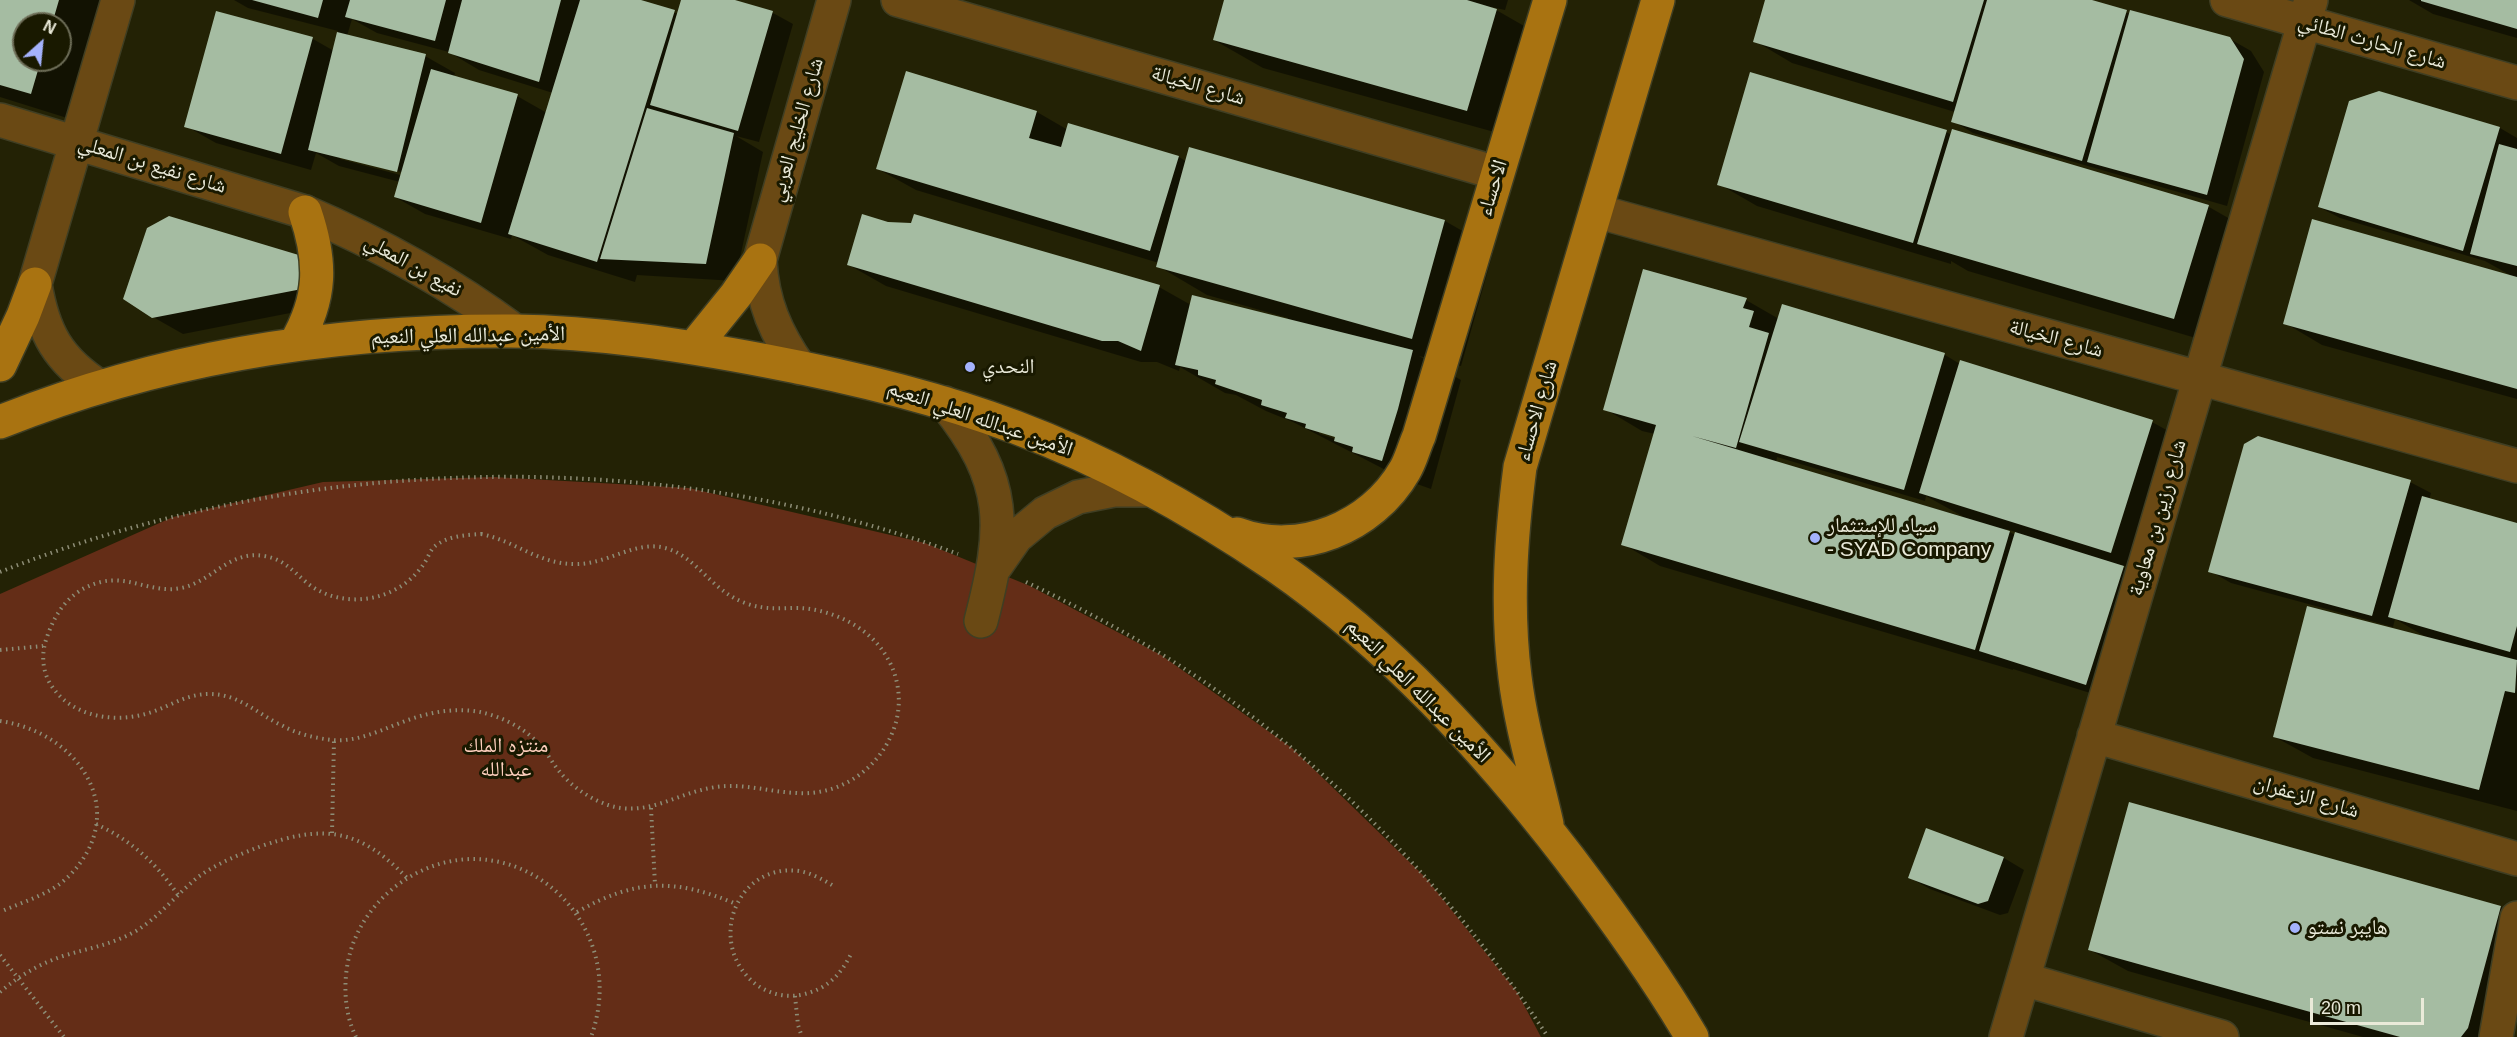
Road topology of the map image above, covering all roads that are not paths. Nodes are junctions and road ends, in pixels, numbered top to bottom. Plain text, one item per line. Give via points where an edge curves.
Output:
1 (118, 0) edge
2 (834, 0) edge
3 (898, 0) edge
4 (1550, 0) edge
5 (1658, 0) edge
6 (2228, 0) edge
7 (2308, 11) edge
8 (2517, 83) edge
9 (0, 120) edge
10 (76, 142) junction
11 (1497, 172) junction
12 (304, 212) junction
13 (1596, 212) junction
14 (760, 260) junction
15 (35, 284) junction
16 (515, 331) junction
17 (296, 344) junction
18 (694, 347) junction
19 (0, 365) edge
20 (800, 368) junction
21 (2200, 378) junction
22 (100, 387) junction
23 (945, 403) junction
24 (0, 422) edge
25 (2517, 466) edge
26 (1152, 490) junction
27 (1216, 527) junction
28 (995, 567) junction
29 (981, 621) dead end
30 (2094, 736) junction
31 (1549, 832) junction
32 (2517, 859) edge
33 (2517, 918) edge
34 (2023, 979) junction
35 (1692, 1037) edge
36 (2006, 1037) edge
37 (2222, 1037) edge
38 (2496, 1037) edge

1 - 10 street
2 - 14 street, شارع الخليج العربي
3 - 11 street, شارع الخيالة
4 - 11 main road, الاحساء
5 - 13 main road, شارع الاحساء
6 - 7 street, شارع الحارث الطائي
7 - 8 street, شارع الحارث الطائي
7 - 21 street, شارع رزين بن معاوية
9 - 10 street, شارع نفيع بن المعلي
10 - 12 street, شارع نفيع بن المعلي
10 - 15 street
11 - 27 main road, الاحساء via 1419,436 1405,470 1384,499 1356,522 1323,537 1287,543 1251,539
12 - 16 street, نفيع بن المعلي via 435,276
12 - 17 main road via 318,266 309,321
13 - 21 street, شارع الخيالة
13 - 31 main road, شارع الاحساء via 1520,467 1513,519 1510,571 1515,676
14 - 18 main road
14 - 20 street via 767,306 775,328
15 - 19 main road
15 - 22 street via 39,310 61,355 79,374
16 - 17 main road, الأمين عبدالله العلي النعيم via 405,333
16 - 18 main road, الأمين عبدالله العلي النعيم
17 - 22 main road, الأمين عبدالله العلي النعيم via 197,362
18 - 20 main road, الأمين عبدالله العلي النعيم
20 - 23 main road, الأمين عبدالله العلي النعيم
21 - 25 street, شارع الخيالة
21 - 30 street, شارع رزين بن معاوية
22 - 24 main road, الأمين عبدالله العلي النعيم
23 - 26 main road, الأمين عبدالله العلي النعيم via 1085,456
23 - 28 street via 968,431 985,462 995,497
26 - 27 main road, الأمين عبدالله العلي النعيم
26 - 28 street via 1114,489 1078,497 1045,513 1016,537
27 - 31 main road, الأمين عبدالله العلي النعيم via 1340,614 1397,665 1451,718
28 - 29 street
30 - 32 street, شارع الزعفران
30 - 34 street, شارع رزين بن معاوية
31 - 35 main road, الأمين عبدالله العلي النعيم via 1638,950
33 - 38 street
34 - 36 street, شارع رزين بن معاوية
34 - 37 street

